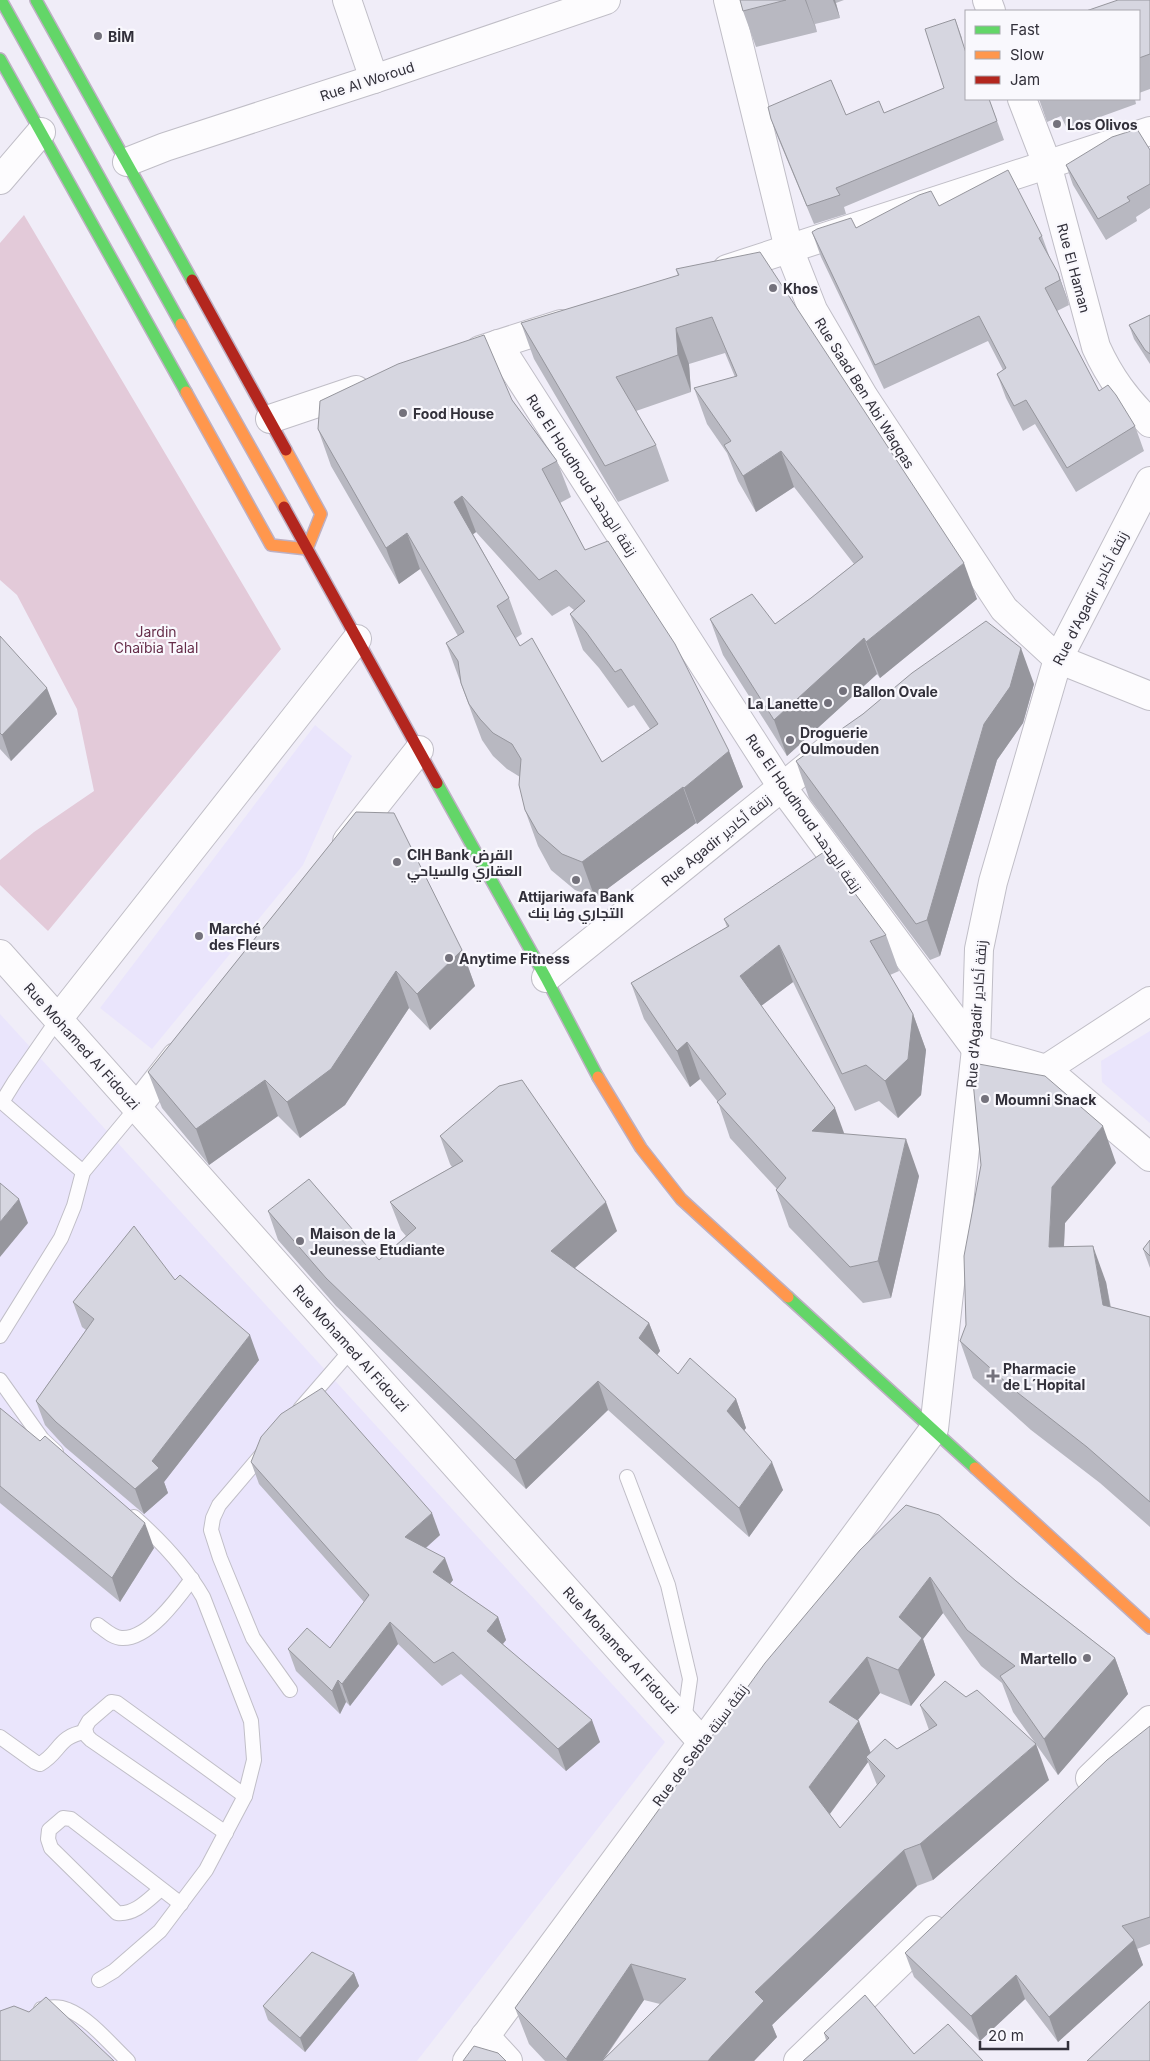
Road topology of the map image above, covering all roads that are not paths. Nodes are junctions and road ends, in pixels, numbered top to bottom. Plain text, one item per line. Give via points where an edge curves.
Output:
1 (1, 0) edge
2 (36, 0) edge
3 (347, 0) edge
4 (606, 0) edge
5 (728, 0) edge
6 (4, 76) edge
7 (374, 79) junction
8 (1022, 100) edge
9 (1150, 131) edge
10 (40, 132) junction
11 (128, 162) junction
12 (1047, 164) junction
13 (0, 180) edge
14 (789, 249) junction
15 (704, 277) edge
16 (582, 317) edge
17 (498, 344) junction
18 (461, 356) edge
19 (378, 383) edge
20 (270, 419) junction
21 (1150, 424) edge
22 (1150, 480) edge
23 (308, 549) junction
24 (1004, 609) junction
25 (981, 627) edge
26 (357, 638) junction
27 (1058, 659) junction
28 (1150, 696) edge
29 (851, 732) edge
30 (419, 750) junction
31 (782, 787) junction
32 (330, 863) edge
33 (0, 954) edge
34 (546, 978) junction
35 (1150, 1001) edge
36 (58, 1019) junction
37 (194, 1034) edge
38 (976, 1049) junction
39 (1046, 1070) junction
40 (1, 1102) edge
41 (136, 1107) junction
42 (1150, 1157) edge
43 (82, 1172) junction
44 (0, 1336) edge
45 (352, 1349) junction
46 (0, 1380) edge
47 (293, 1418) edge
48 (934, 1429) junction
49 (274, 1440) edge
50 (64, 1458) edge
51 (627, 1477) dead end
52 (124, 1510) edge
53 (192, 1579) junction
54 (98, 1626) dead end
55 (1150, 1628) edge
56 (290, 1690) dead end
57 (1150, 1720) edge
58 (684, 1721) junction
59 (85, 1732) junction
60 (0, 1737) edge
61 (702, 1742) junction
62 (1073, 1795) edge
63 (245, 1796) junction
64 (226, 1833) junction
65 (161, 1889) junction
66 (180, 1904) junction
67 (953, 1911) edge
68 (99, 1980) dead end
69 (26, 2012) edge
70 (485, 2036) junction
71 (128, 2061) edge
72 (467, 2061) edge
73 (508, 2061) edge
74 (798, 2061) edge

1 - 23 main road
2 - 11 main road
3 - 7 street
4 - 7 street, Rue Al Woroud
5 - 14 street, Rue Saad Ben Abi Waqqas
6 - 10 main road
7 - 11 street, Rue Al Woroud
8 - 12 street, Rue El Haman
9 - 12 street
10 - 13 street
10 - 23 main road via 271,545
11 - 20 main road
12 - 14 street
12 - 21 street, Rue El Haman via 1096,347 1118,389
14 - 15 street
14 - 24 street, Rue Saad Ben Abi Waqqas via 814,310 864,397
16 - 17 street
17 - 18 street
17 - 31 street, Rue El Houdhoud زنقة الهدهد
19 - 20 street
20 - 23 main road via 321,514
22 - 27 street, Rue d'Agadir زنقة أكادير
23 - 26 main road
24 - 25 street
24 - 27 street, Rue Saad Ben Abi Waqqas
26 - 30 main road
26 - 36 street
27 - 28 street
27 - 38 street, Rue d'Agadir زنقة أكادير via 993,882 979,949
29 - 31 street, Rue Agadir زنقة أكادير
30 - 32 street
30 - 34 main road
31 - 34 street, Rue Agadir زنقة أكادير
31 - 38 street, Rue El Houdhoud زنقة الهدهد
33 - 36 street, Rue Mohamed Al Fidouzi
34 - 48 main road via 624,1124 680,1199
35 - 39 street
36 - 40 lane
36 - 41 street, Rue Mohamed Al Fidouzi
37 - 41 street
38 - 39 street
38 - 48 street, Rue d'Agadir زنقة أكادير
39 - 42 street
40 - 43 lane
41 - 43 lane
41 - 45 street, Rue Mohamed Al Fidouzi
43 - 44 lane via 74,1206 61,1238
45 - 47 lane
45 - 58 street, Rue Mohamed Al Fidouzi
46 - 50 lane via 42,1439
48 - 55 main road
48 - 61 street, Rue de Sebta زنقة سبتة
49 - 56 lane via 219,1505 211,1530 253,1638
51 - 58 lane via 668,1585 690,1679
52 - 53 lane via 154,1535
53 - 54 lane via 164,1615 135,1635 112,1636
53 - 63 lane via 203,1597 251,1721 254,1760
57 - 62 street
58 - 61 street, Rue Mohamed Al Fidouzi
59 - 60 lane via 69,1736 40,1764
59 - 63 lane via 90,1721 111,1702 116,1703
59 - 64 lane
61 - 70 street, Rue de Sebta زنقة سبتة
63 - 64 lane
64 - 66 lane via 206,1870
65 - 65 lane via 71,1819 63,1818 49,1830 51,1848 117,1913 133,1911
65 - 66 lane
66 - 68 lane via 160,1931
67 - 74 street
69 - 71 lane via 51,2007 68,2009 84,2019
70 - 72 street, Rue de Sebta زنقة سبتة
70 - 73 street

